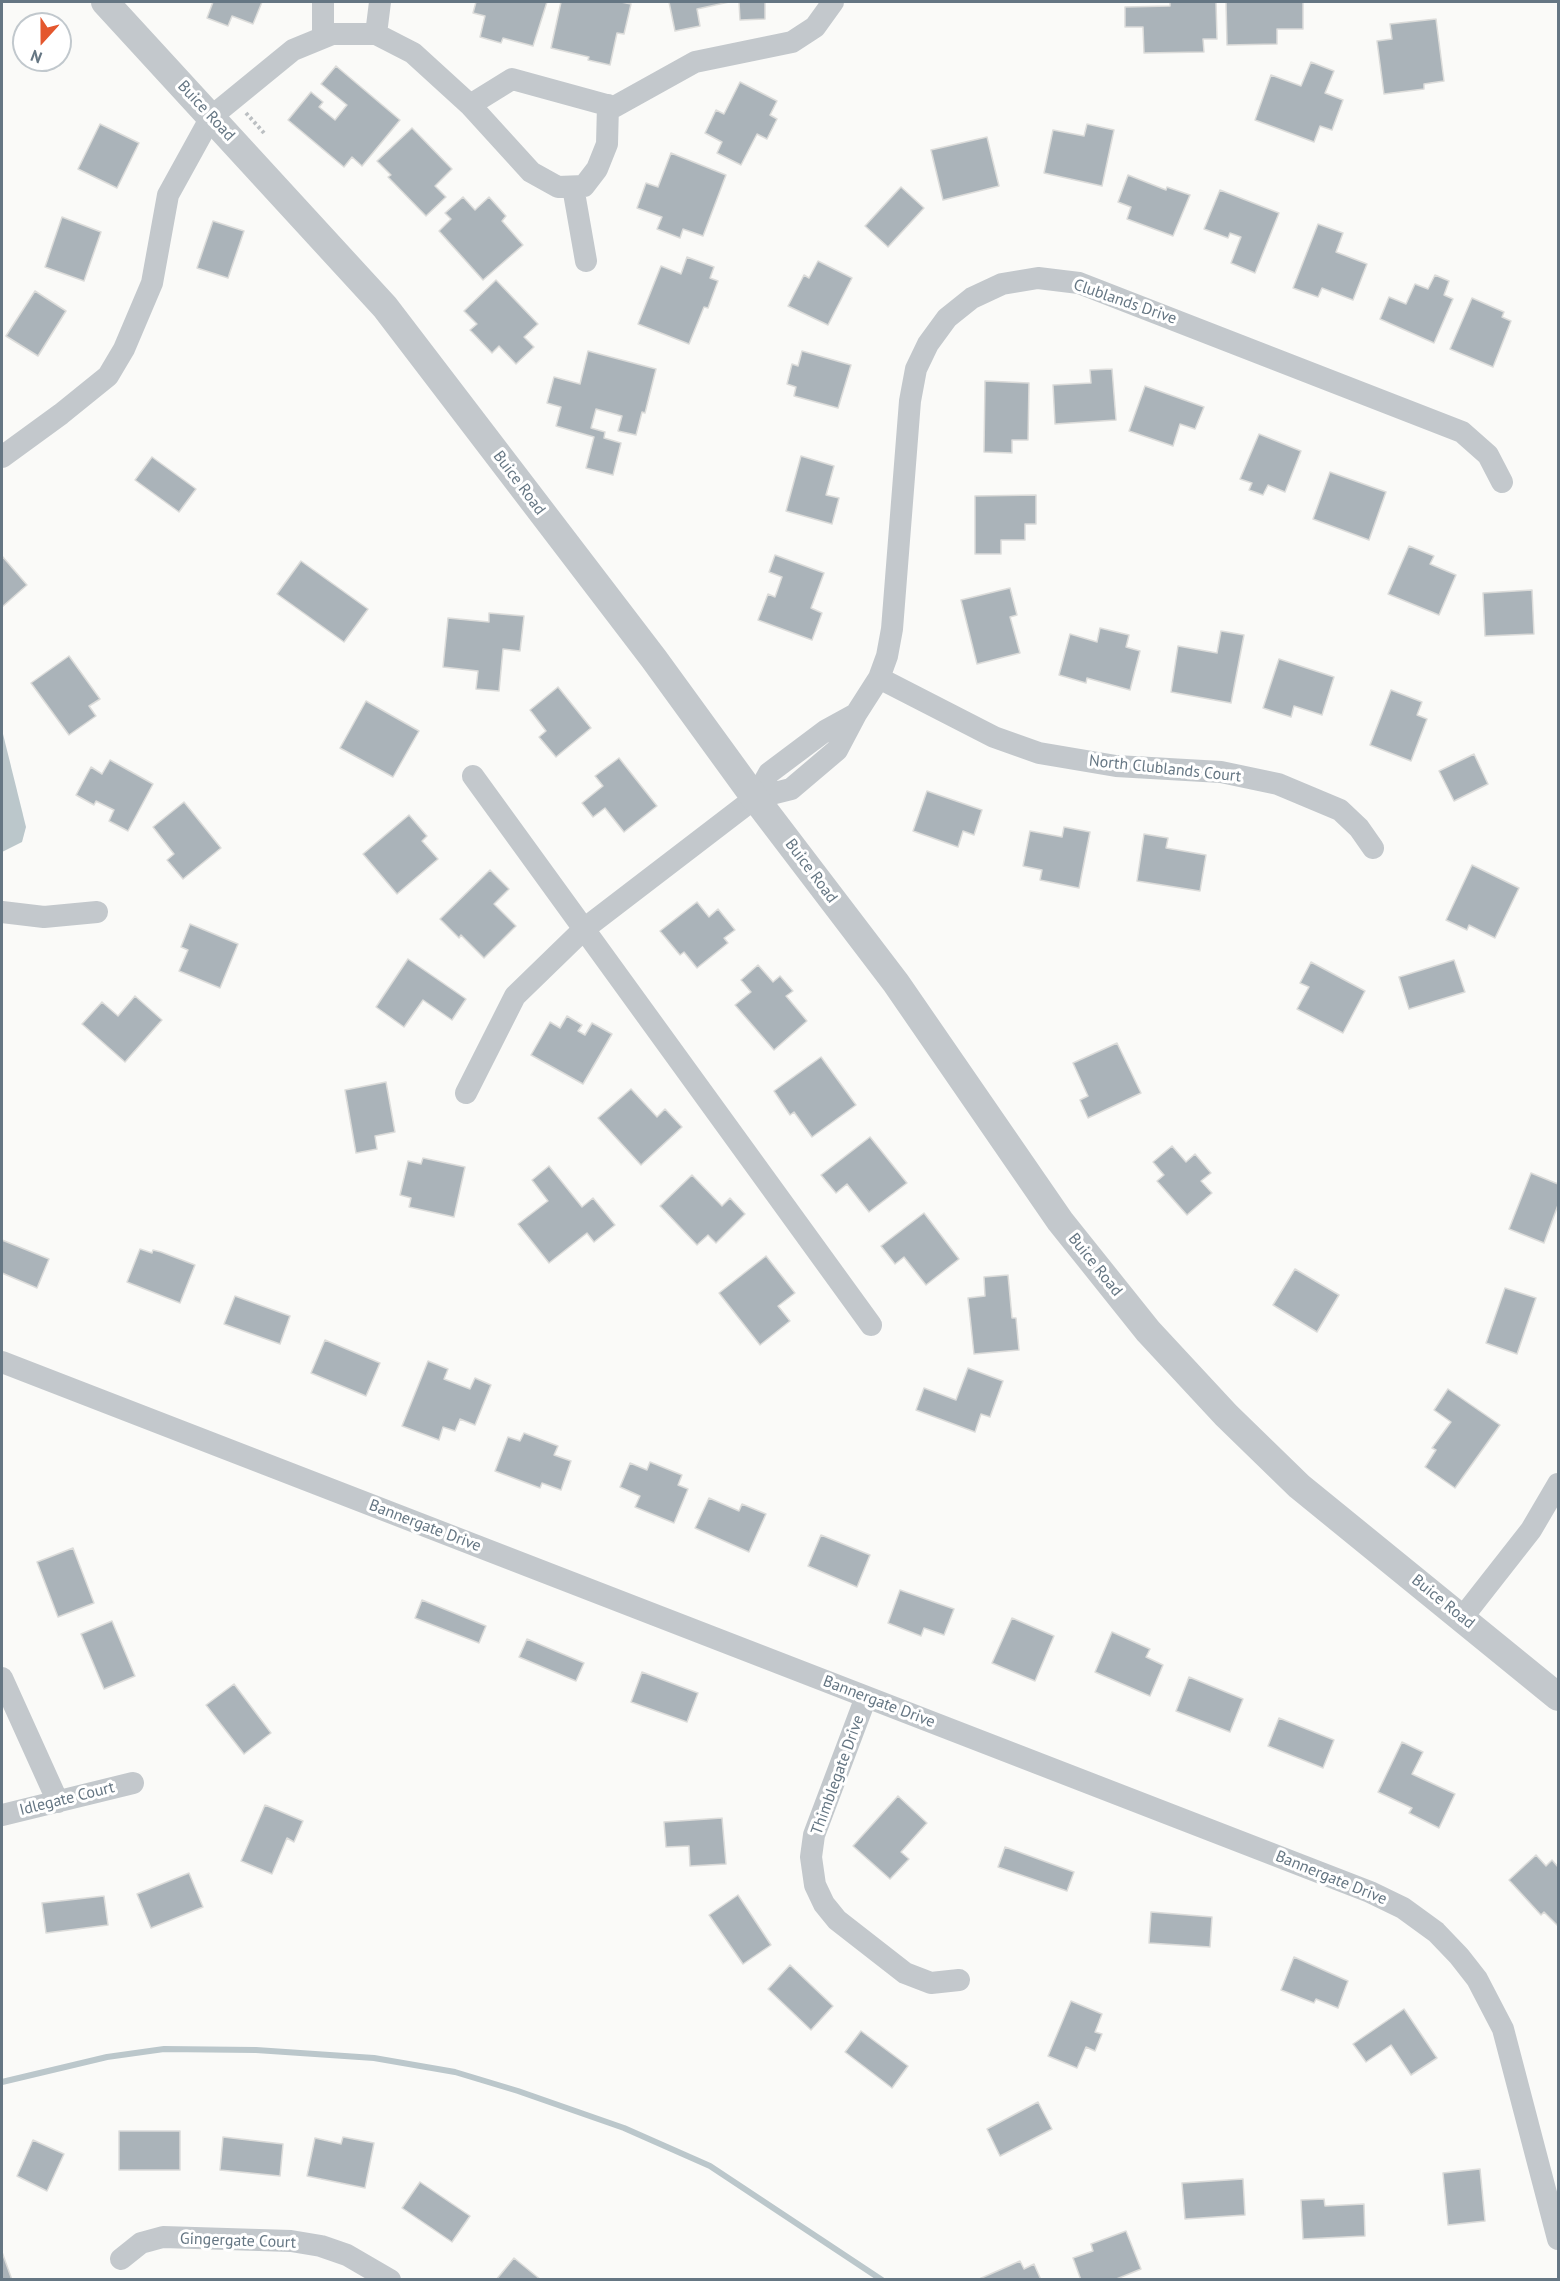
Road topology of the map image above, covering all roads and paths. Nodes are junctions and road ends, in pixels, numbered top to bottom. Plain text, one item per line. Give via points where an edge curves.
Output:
1 (105, 2) edge
2 (323, 2) edge
3 (380, 2) edge
4 (833, 2) edge
5 (376, 34) junction
6 (323, 37) junction
7 (471, 105) junction
8 (608, 105) junction
9 (211, 117) junction
10 (573, 187) junction
11 (586, 261) dead end
12 (2, 458) edge
13 (1502, 482) dead end
14 (879, 678) junction
15 (473, 776) dead end
16 (755, 798) junction
17 (1373, 848) dead end
18 (2, 912) edge
19 (97, 912) dead end
20 (584, 929) junction
21 (466, 1093) dead end
22 (872, 1325) dead end
23 (2, 1362) edge
24 (1558, 1484) edge
25 (1462, 1618) junction
26 (2, 1678) edge
27 (866, 1697) junction
28 (1558, 1697) edge
29 (133, 1783) dead end
30 (58, 1802) junction
31 (2, 1815) edge
32 (959, 1980) dead end
33 (1558, 2239) edge
34 (121, 2259) dead end
35 (390, 2280) edge

1 - 9 street, Buice Road
2 - 6 street
3 - 5 street
4 - 8 street via 815,27 792,42 695,62 614,107
5 - 6 street
5 - 7 street via 413,53
6 - 9 street via 293,50
7 - 8 street via 512,79
7 - 10 street via 531,172 558,187
8 - 10 street via 607,144 597,168 584,186
9 - 12 street via 168,195 152,283 108,376
9 - 16 street, Buice Road via 385,307
10 - 11 street
13 - 14 street, Clublands Drive via 1488,455 1462,432 1079,283 1038,278 1002,284 972,298 948,318 928,344 916,369 910,401 892,629
14 - 16 street, Clublands Drive via 856,714 825,731 769,773
14 - 17 street, North Clublands Court via 994,737 1039,753 1116,766 1221,772 1278,784 1340,810
15 - 20 street
16 - 20 street
16 - 25 street, Buice Road via 896,983 1060,1221 1148,1331 1299,1486
18 - 19 street via 44,917
20 - 21 street via 514,996
20 - 22 street
23 - 27 street, Bannergate Drive
24 - 25 street via 1531,1530
25 - 28 street, Buice Road
26 - 30 street
27 - 32 street, Thimblegate Drive via 814,1835 811,1857 815,1885 837,1920 904,1973 931,1983
27 - 33 street, Bannergate Drive via 1370,1892 1403,1908 1436,1932 1477,1979 1503,2030
29 - 30 street, Idlegate Court
30 - 31 street, Idlegate Court
34 - 35 street, Gingergate Court via 141,2243 163,2237 291,2241 347,2255

